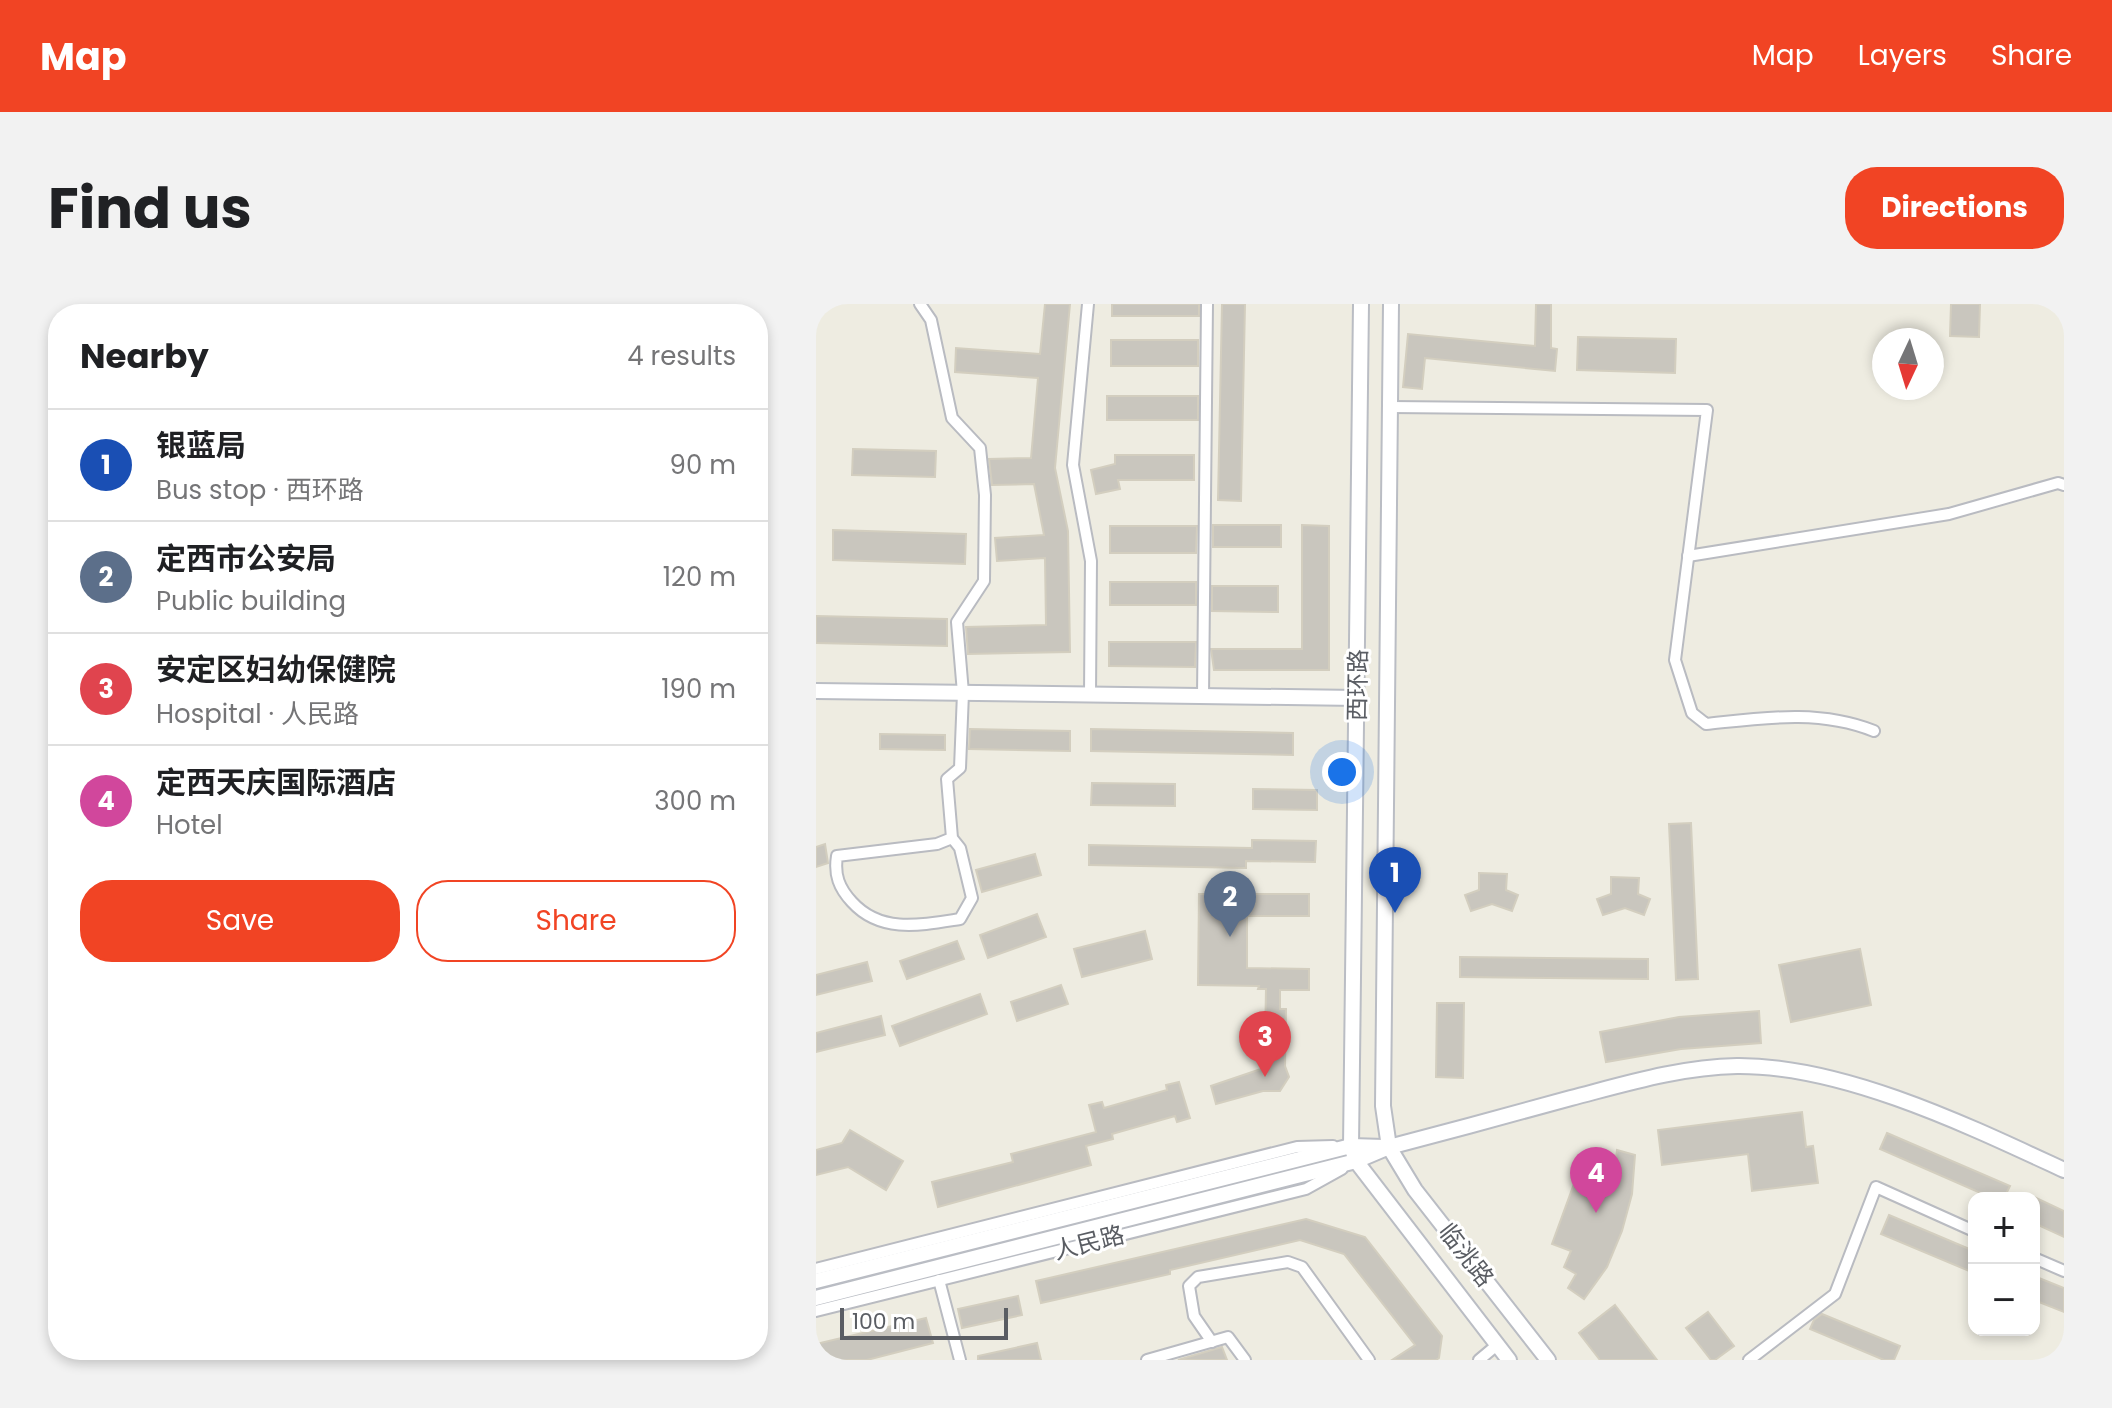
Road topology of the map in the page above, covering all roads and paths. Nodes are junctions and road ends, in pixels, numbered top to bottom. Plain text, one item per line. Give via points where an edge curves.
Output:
1 (920, 304) edge
2 (1088, 304) edge
3 (1207, 304) edge
4 (1361, 304) edge
5 (1391, 304) edge
6 (1390, 407) junction
7 (2064, 485) edge
8 (1688, 556) junction
9 (816, 691) edge
10 (963, 693) junction
11 (1090, 694) junction
12 (1203, 696) junction
13 (1358, 698) junction
14 (1874, 731) dead end
15 (952, 838) junction
16 (1351, 1146) junction
17 (1389, 1147) junction
18 (1356, 1161) junction
19 (2064, 1170) edge
20 (1968, 1228) edge
21 (2040, 1261) edge
22 (816, 1269) edge
23 (2064, 1271) edge
24 (939, 1280) junction
25 (816, 1281) edge
26 (816, 1298) edge
27 (816, 1311) edge
28 (1212, 1342) junction
29 (1497, 1345) junction
30 (960, 1360) edge
31 (1147, 1360) edge
32 (1245, 1360) edge
33 (1369, 1360) edge
34 (1479, 1360) edge
35 (1509, 1360) edge
36 (1548, 1360) edge
37 (1749, 1360) edge

1 - 10 street via 931,320 952,418 980,448 984,581 957,622
2 - 11 street via 1073,465 1091,561
3 - 12 street
4 - 13 main road, 西环路
5 - 6 main road, 西环路
6 - 8 street via 1707,410
6 - 17 main road, 西环路 via 1383,1106
7 - 8 street via 1949,514
8 - 14 street via 1675,660 1692,713 1706,724 1784,715 1848,721
9 - 10 main road
10 - 11 main road
10 - 15 street via 960,768 947,779
11 - 12 main road
12 - 13 main road
13 - 16 main road, 西环路
15 - 15 street via 960,848 972,898 960,919 916,926 886,924 859,911 840,889 837,856
16 - 17 main road, 人民路
16 - 18 main road, 西环路
16 - 22 street, 人民路 via 1297,1147
16 - 25 main road, 人民路
17 - 18 main road, 人民路
17 - 19 main road via 1655,1075 1736,1066 1780,1069 1893,1097
17 - 36 main road, 临洮路 via 1415,1190
18 - 24 street, 人民路 via 1306,1189
18 - 26 main road, 人民路
18 - 29 main road, 临洮路
20 - 37 street via 1876,1187 1835,1294
21 - 23 street
24 - 27 street, 人民路
24 - 30 street
28 - 31 street
28 - 32 street via 1228,1337
28 - 33 street via 1194,1316 1189,1286 1198,1277 1288,1262 1302,1267
29 - 34 street
29 - 35 main road, 临洮路

